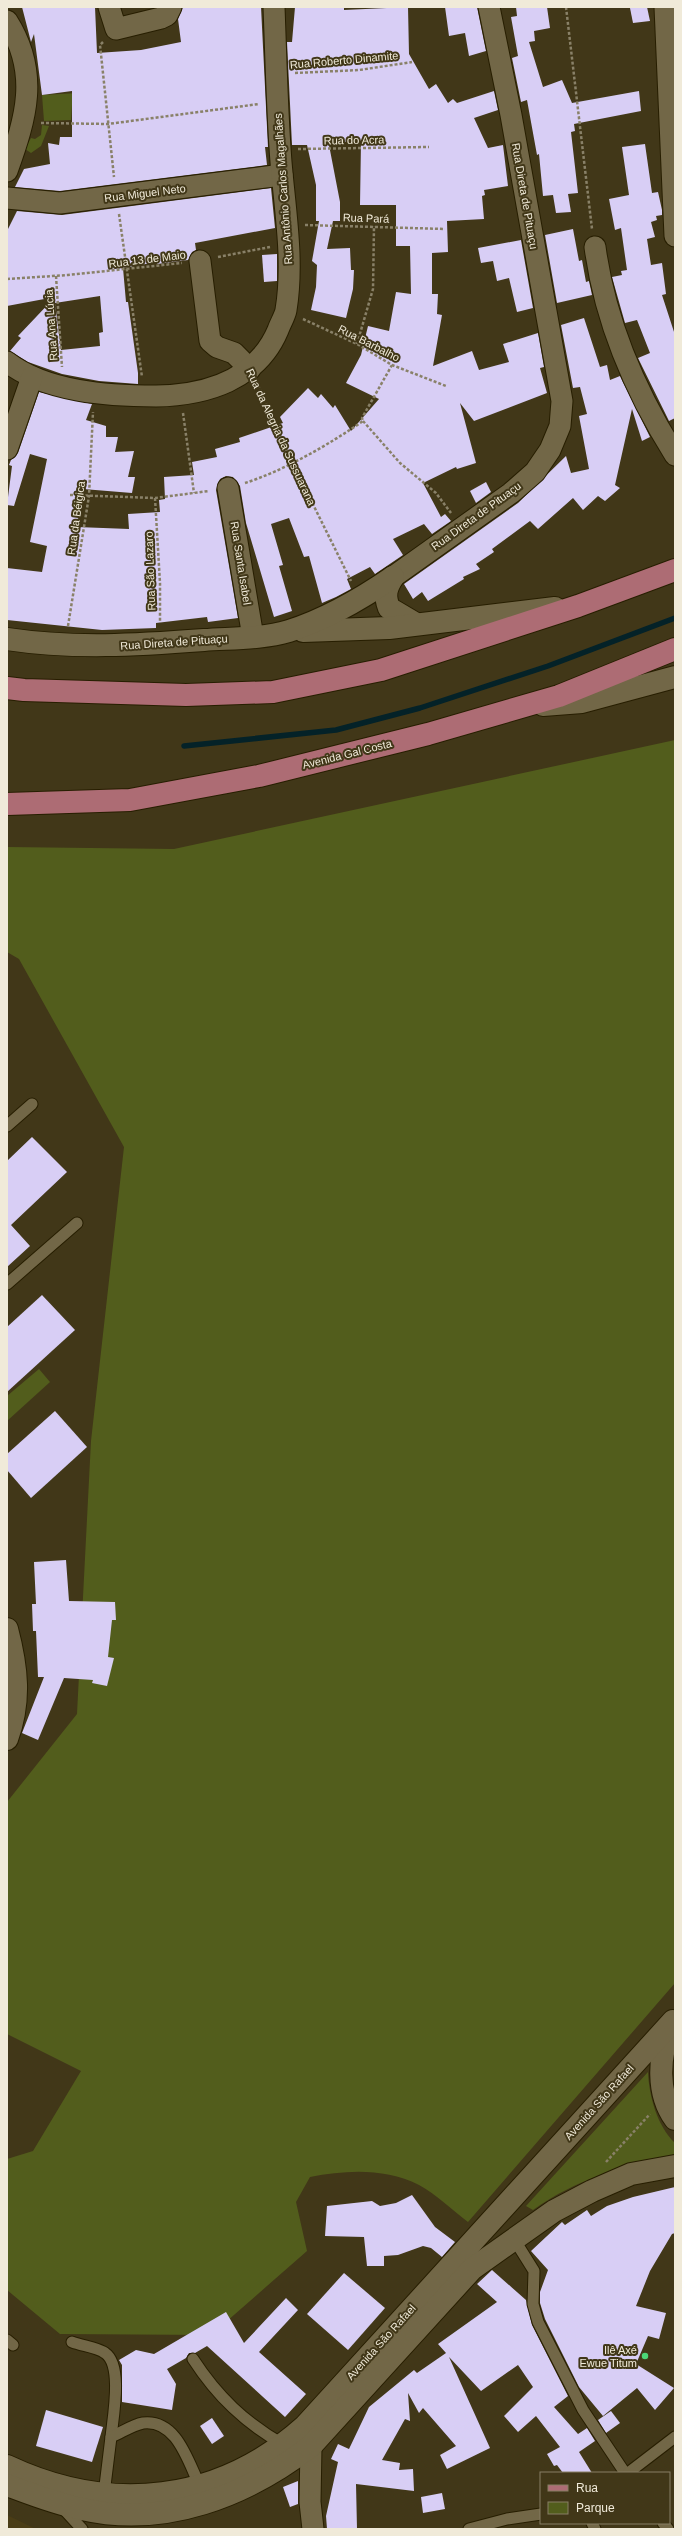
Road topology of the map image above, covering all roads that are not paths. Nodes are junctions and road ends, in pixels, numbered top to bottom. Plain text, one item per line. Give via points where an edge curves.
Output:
1 (109, 7) edge
2 (171, 7) edge
3 (274, 7) edge
4 (489, 7) edge
5 (665, 7) edge
6 (7, 21) edge
7 (7, 171) edge
8 (282, 175) junction
9 (7, 198) edge
10 (675, 236) edge
11 (595, 247) road end
12 (200, 260) road end
13 (7, 362) edge
14 (250, 368) junction
15 (32, 377) junction
16 (7, 449) edge
17 (675, 455) edge
18 (228, 488) road end
19 (675, 570) edge
20 (394, 576) junction
21 (578, 606) junction
22 (416, 624) junction
23 (288, 631) junction
24 (253, 637) junction
25 (7, 639) edge
26 (675, 649) edge
27 (675, 677) edge
28 (7, 688) edge
29 (520, 707) junction
30 (7, 804) edge
31 (32, 1104) dead end
32 (7, 1126) edge
33 (77, 1223) dead end
34 (7, 1284) edge
35 (7, 1629) edge
36 (7, 1738) edge
37 (674, 2019) edge
38 (675, 2119) edge
39 (675, 2166) edge
40 (514, 2239) junction
41 (72, 2342) dead end
42 (194, 2359) dead end
43 (111, 2437) junction
44 (675, 2437) edge
45 (284, 2445) junction
46 (311, 2446) junction
47 (7, 2456) edge
48 (7, 2466) edge
49 (624, 2472) edge
50 (629, 2472) edge
51 (30, 2477) junction
52 (7, 2485) edge
53 (200, 2486) junction
54 (104, 2494) junction
55 (58, 2503) junction
56 (540, 2514) edge
57 (82, 2529) edge
58 (314, 2529) edge
59 (469, 2529) edge

1 - 2 street via 116,29 161,18 167,15
3 - 8 street, Rua Antônio Carlos Magalhães
4 - 20 street, Rua Direta de Pituaçu via 560,394 560,426 550,450 535,472 511,493
5 - 10 street
6 - 7 street via 17,37 26,68 28,98 23,124
8 - 9 street, Rua Miguel Neto via 60,203 44,204
8 - 14 street, Rua Antônio Carlos Magalhães via 288,234 286,311 274,339
11 - 17 street via 600,286 613,331 660,431
12 - 14 street, Rua da Alegria da Sussuarana via 210,341 216,347 234,353
13 - 15 street, Rua Antônio Carlos Magalhães
14 - 15 street, Rua Antônio Carlos Magalhães via 226,383 202,392 181,395 144,396 94,392 62,380
15 - 16 street
18 - 24 street, Rua Santa Isabel
19 - 21 main road
20 - 22 main road via 387,586 389,608
20 - 23 main road, Rua Direta de Pituaçu via 360,600
21 - 22 main road
21 - 28 main road via 381,670 272,692 186,695
22 - 23 main road via 388,628
23 - 24 main road, Rua Direta de Pituaçu
24 - 25 main road, Rua Direta de Pituaçu via 159,645 65,646
26 - 29 main road, Avenida Gal Costa via 559,696
27 - 29 main road via 582,702
29 - 30 main road, Avenida Gal Costa via 428,734 259,776 146,797 79,803
31 - 32 lane
33 - 34 lane
35 - 36 main road via 16,1664 17,1700
37 - 38 main road via 664,2044 660,2068 663,2092
37 - 45 main road, Avenida São Rafael via 316,2414
39 - 40 main road, Avenida São Rafael via 631,2174 554,2211
40 - 46 main road, Avenida São Rafael via 472,2269
40 - 49 lane via 534,2271 534,2304 538,2322 583,2410
41 - 43 lane via 105,2353 113,2362 116,2373
42 - 45 lane via 221,2398 240,2416
43 - 53 lane via 144,2423 162,2426 179,2442
43 - 54 lane
44 - 50 lane
45 - 53 main road, Avenida São Rafael via 231,2476
46 - 55 main road, Avenida São Rafael via 251,2486 216,2500 177,2511 130,2514 83,2510
46 - 58 street via 310,2502
47 - 51 lane
48 - 51 main road, Avenida São Rafael
51 - 54 main road, Avenida São Rafael via 71,2489
52 - 55 main road, Avenida São Rafael
53 - 54 main road, Avenida São Rafael via 136,2496
55 - 57 lane
56 - 59 lane via 507,2519

